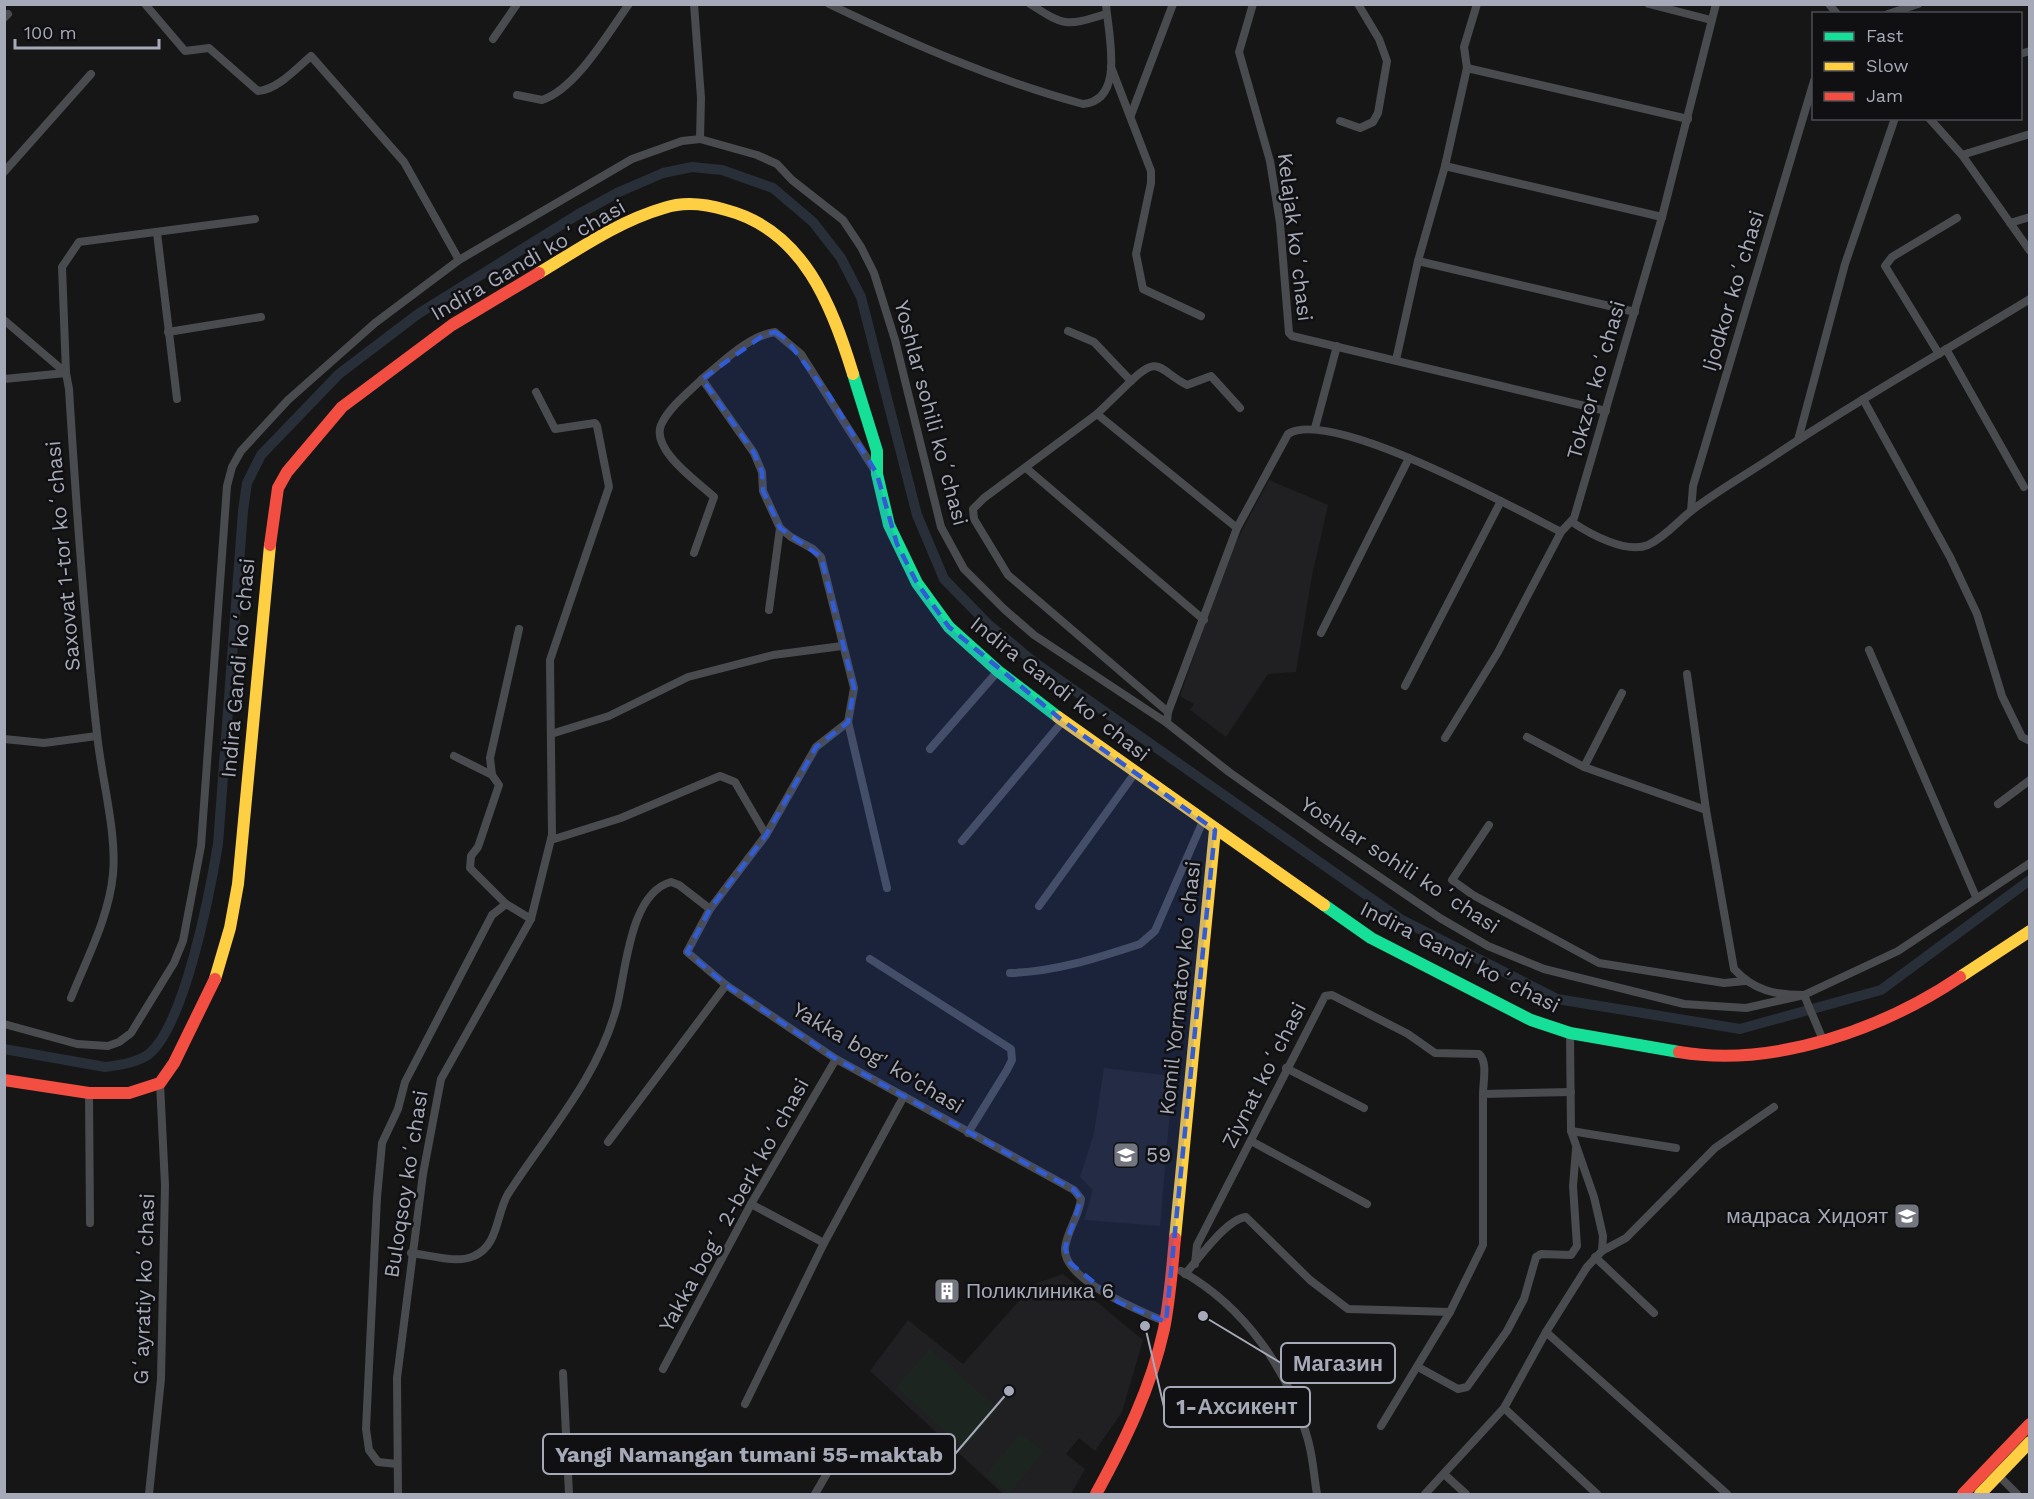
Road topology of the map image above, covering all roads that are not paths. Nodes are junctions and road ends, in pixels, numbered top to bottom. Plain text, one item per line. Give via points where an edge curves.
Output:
1 (145, 4) edge
2 (517, 4) edge
3 (629, 4) edge
4 (694, 4) edge
5 (829, 4) edge
6 (1030, 4) edge
7 (1173, 4) edge
8 (1253, 4) edge
9 (1358, 4) edge
10 (1477, 4) edge
11 (1649, 4) edge
12 (1716, 4) edge
13 (1918, 4) edge
14 (1106, 9) edge
15 (1894, 12) edge
16 (1711, 20) junction
17 (493, 39) dead end
18 (1110, 67) junction
19 (1467, 68) junction
20 (91, 74) dead end
21 (1812, 88) edge
22 (517, 95) dead end
23 (1131, 115) junction
24 (1688, 119) junction
25 (1894, 120) edge
26 (1931, 120) edge
27 (1340, 121) dead end
28 (2030, 134) edge
29 (700, 139) junction
30 (1962, 155) junction
31 (1445, 166) junction
32 (4, 172) edge
33 (1662, 217) junction
34 (2030, 217) edge
35 (1957, 218) dead end
36 (255, 219) dead end
37 (2010, 223) junction
38 (157, 233) junction
39 (2030, 251) edge
40 (459, 260) junction
41 (1418, 261) junction
42 (2030, 299) edge
43 (1635, 312) junction
44 (1201, 316) dead end
45 (261, 317) dead end
46 (4, 320) edge
47 (1068, 331) dead end
48 (168, 332) junction
49 (1337, 346) junction
50 (1943, 352) junction
51 (1395, 360) junction
52 (66, 373) junction
53 (4, 379) edge
54 (702, 379) junction
55 (1131, 381) junction
56 (536, 392) dead end
57 (177, 399) dead end
58 (1863, 399) junction
59 (1240, 408) dead end
60 (1606, 411) junction
61 (1097, 414) junction
62 (1315, 428) junction
63 (1798, 440) junction
64 (1409, 458) junction
65 (1026, 468) junction
66 (877, 474) junction
67 (2024, 487) dead end
68 (1501, 501) junction
69 (1690, 511) junction
70 (1572, 522) junction
71 (780, 528) junction
72 (1237, 528) junction
73 (1561, 532) junction
74 (694, 553) dead end
75 (770, 610) dead end
76 (1204, 620) junction
77 (519, 629) dead end
78 (1321, 633) dead end
79 (842, 646) junction
80 (1869, 650) dead end
81 (998, 671) junction
82 (1687, 674) dead end
83 (1406, 686) dead end
84 (1622, 693) dead end
85 (1168, 712) junction
86 (1063, 721) junction
87 (848, 722) junction
88 (1167, 723) junction
89 (551, 734) junction
90 (97, 736) junction
91 (1527, 737) dead end
92 (1445, 738) dead end
93 (4, 739) edge
94 (2030, 741) edge
95 (930, 749) dead end
96 (454, 756) dead end
97 (1584, 767) junction
98 (1135, 773) junction
99 (492, 775) junction
100 (2030, 780) edge
101 (1998, 804) dead end
102 (1706, 810) junction
103 (1203, 821) junction
104 (1490, 825) dead end
105 (1215, 830) junction
106 (766, 836) junction
107 (551, 840) junction
108 (962, 841) dead end
109 (2030, 863) edge
110 (887, 888) dead end
111 (1976, 897) junction
112 (506, 904) junction
113 (1039, 906) dead end
114 (710, 909) junction
115 (531, 919) junction
116 (2030, 931) edge
117 (870, 959) dead end
118 (1010, 974) dead end
119 (1745, 981) junction
120 (726, 985) junction
121 (1804, 995) junction
122 (70, 998) dead end
123 (4, 1024) edge
124 (1570, 1033) junction
125 (1823, 1040) junction
126 (837, 1059) junction
127 (1286, 1068) junction
128 (4, 1080) edge
129 (160, 1083) junction
130 (1571, 1092) junction
131 (89, 1093) junction
132 (1483, 1094) junction
133 (904, 1096) junction
134 (1774, 1107) dead end
135 (1364, 1108) dead end
136 (1571, 1131) junction
137 (968, 1132) junction
138 (1251, 1140) junction
139 (608, 1142) dead end
140 (1576, 1143) junction
141 (1676, 1148) dead end
142 (751, 1204) junction
143 (1367, 1204) dead end
144 (90, 1223) dead end
145 (824, 1243) junction
146 (411, 1253) junction
147 (1598, 1254) junction
148 (1195, 1264) junction
149 (1173, 1267) junction
150 (1185, 1274) junction
151 (1450, 1312) junction
152 (1654, 1312) dead end
153 (1166, 1322) junction
154 (1546, 1332) junction
155 (1418, 1367) junction
156 (663, 1369) dead end
157 (563, 1373) dead end
158 (745, 1404) dead end
159 (1504, 1408) junction
160 (2030, 1424) edge
161 (1381, 1426) dead end
162 (2030, 1442) edge
163 (397, 1464) junction
164 (829, 1470) dead end
165 (1444, 1474) junction
166 (1998, 1475) junction
167 (149, 1494) edge
168 (398, 1494) edge
169 (569, 1494) edge
170 (815, 1494) edge
171 (1096, 1494) edge
172 (1317, 1494) edge
173 (1425, 1494) edge
174 (1466, 1494) edge
175 (1597, 1494) edge
176 (1727, 1494) edge
177 (1963, 1494) edge
178 (1980, 1494) edge
179 (2017, 1494) edge

1 - 40 street via 185,51 209,48 258,91 265,91 285,78 311,56 404,162
2 - 17 street
3 - 22 street via 585,65 561,90 542,100
4 - 29 street
5 - 18 street via 915,46 1083,104 1102,97 1108,87
6 - 14 street via 1064,24
7 - 23 street
8 - 49 street, Kelajak koʻchasi via 1239,52 1270,161 1280,223 1289,333
9 - 27 street via 1385,51 1387,72 1373,122 1360,128
10 - 19 street via 1464,47
11 - 16 street
12 - 16 street, Tokzor koʻchasi
13 - 15 street
14 - 18 street
16 - 24 street, Tokzor koʻchasi
18 - 23 street
19 - 24 street
19 - 31 street
20 - 32 street
21 - 69 street, Ijodkor koʻchasi via 1693,486
23 - 44 street via 1151,171 1136,254 1143,289
24 - 33 street, Tokzor koʻchasi
25 - 63 street via 1845,264
26 - 30 street
28 - 30 street
29 - 40 street via 664,146 632,159
29 - 88 street, Yoshlar sohili koʻchasi via 777,164 843,220 861,247 874,273 895,340 941,527 964,568 1034,635
30 - 37 street
31 - 33 street
31 - 41 street
33 - 43 street, Tokzor koʻchasi
34 - 37 street
35 - 50 street via 1892,257 1885,266
36 - 38 street, Saxovat 1-tor koʻchasi
37 - 39 street
38 - 48 street
38 - 52 street, Saxovat 1-tor koʻchasi via 79,242 67,258 62,267
40 - 123 street via 375,323 288,400 241,451 232,467 222,542 201,846 183,941 156,997 131,1033 108,1046 77,1044
41 - 43 street
41 - 51 street
42 - 50 street
43 - 60 street, Tokzor koʻchasi
45 - 48 street
46 - 52 street
47 - 55 street via 1094,342
48 - 57 street
49 - 51 street, Kelajak koʻchasi
49 - 62 street
50 - 58 street
50 - 67 street
51 - 60 street, Kelajak koʻchasi
52 - 53 street
52 - 90 street, Saxovat 1-tor koʻchasi
54 - 66 street via 740,350 775,332 801,354
54 - 71 street via 754,453 762,472 763,491
54 - 74 street via 660,426 660,441 668,454 714,497
55 - 59 street, Yoshlar sohili koʻchasi via 1144,368 1156,365 1186,385 1211,376
55 - 61 street, Yoshlar sohili koʻchasi
56 - 89 street, Buloqsoy koʻchasi via 555,429 595,423 609,487 550,660
58 - 63 street
58 - 94 street via 1950,557 1977,614 2002,696 2022,737
60 - 70 street, Tokzor koʻchasi
61 - 65 street, Yoshlar sohili koʻchasi
61 - 72 street
62 - 64 street
62 - 72 street via 1295,429 1288,434
63 - 69 street
64 - 68 street
64 - 78 street
65 - 76 street
65 - 85 street, Yoshlar sohili koʻchasi via 973,509 983,539 1008,575
66 - 81 street, Indira Gandi koʻchasi via 889,525 917,583 949,627
66 - 129 street, Indira Gandi koʻchasi via 877,451 840,331 811,272 793,248 761,224 743,214 701,203 665,207 620,225 452,325 363,389 304,450 275,496 231,928 213,985
68 - 73 street
68 - 83 street
69 - 70 street via 1648,545 1635,547
70 - 73 street
71 - 75 street
71 - 79 street via 821,557
72 - 76 street
73 - 92 street via 1498,652
76 - 85 street
77 - 99 street via 492,746
79 - 87 street via 854,688
79 - 89 street via 773,656 688,676 609,716
80 - 111 street
81 - 86 street, Indira Gandi koʻchasi
81 - 95 street
82 - 102 street
84 - 97 street
85 - 88 street
86 - 98 street, Indira Gandi koʻchasi
86 - 108 street
87 - 106 street, Yakka bog' ko'chasi via 816,747
87 - 110 street
88 - 121 street, Yoshlar sohili koʻchasi via 1327,841 1488,946 1544,969 1684,1004 1746,1008
89 - 107 street, Buloqsoy koʻchasi
90 - 93 street via 45,743
90 - 122 street, Saxovat 1-tor koʻchasi via 113,871 101,923
91 - 97 street
96 - 99 street
97 - 102 street
98 - 103 street, Indira Gandi koʻchasi
98 - 113 street
99 - 112 street via 499,785 478,847 471,856 470,868
100 - 101 street
102 - 119 street via 1734,969
103 - 105 street, Indira Gandi koʻchasi
103 - 118 street via 1148,939 1086,962
104 - 119 street via 1452,880 1473,894 1599,963 1724,983
105 - 124 street, Indira Gandi koʻchasi via 1371,938 1531,1020
105 - 149 street, Komil Yormatov koʻchasi
106 - 107 street via 735,782 720,776 621,818
106 - 114 street, Yakka bog' ko'chasi
107 - 115 street, Buloqsoy koʻchasi
109 - 111 street, Yoshlar sohili koʻchasi
111 - 121 street, Yoshlar sohili koʻchasi via 1898,951
112 - 115 street
112 - 163 street via 492,915 448,999 405,1082 382,1143 366,1429 369,1450 378,1462
114 - 120 street, Yakka bog' ko'chasi via 687,951
114 - 146 street via 671,882 653,891 639,914 604,1048 562,1118 507,1196 490,1242 474,1257 460,1259
115 - 146 street, Buloqsoy koʻchasi via 441,1079
116 - 125 street, Indira Gandi koʻchasi via 1926,1000 1846,1035
117 - 137 street via 1011,1049 1012,1060 1007,1070
119 - 121 street via 1777,994
120 - 126 street, Yakka bog' ko'chasi
120 - 139 street
121 - 125 street
124 - 125 street, Indira Gandi koʻchasi via 1692,1054 1768,1053
124 - 130 street
126 - 133 street, Yakka bog' ko'chasi
126 - 142 street, Yakka bogʻ 2-berk koʻchasi
127 - 132 street, Ziynat koʻchasi via 1318,1006 1325,996 1332,994 1408,1034 1435,1053 1479,1054 1484,1065
127 - 135 street
127 - 138 street, Ziynat koʻchasi
128 - 131 street
129 - 131 street via 129,1093
129 - 167 street, Gʻayratiy koʻchasi via 165,1185 161,1378
130 - 132 street
130 - 136 street
131 - 144 street
132 - 151 street, Ziynat koʻchasi via 1483,1245
133 - 137 street, Yakka bog' ko'chasi
133 - 145 street
134 - 147 street via 1715,1148 1626,1238
136 - 140 street
136 - 141 street
137 - 153 street, Yakka bog' ko'chasi via 1074,1190 1082,1199 1065,1248 1070,1263 1118,1302
138 - 143 street
138 - 148 street, Ziynat koʻchasi via 1197,1245
140 - 147 street via 1601,1226
140 - 155 street via 1577,1246 1571,1255 1536,1257 1524,1299 1507,1331 1467,1387 1458,1389
142 - 145 street
142 - 156 street, Yakka bogʻ 2-berk koʻchasi
145 - 158 street
146 - 163 street, Buloqsoy koʻchasi via 397,1378
147 - 152 street
147 - 154 street
148 - 150 street
148 - 151 street via 1226,1228 1246,1217 1310,1280 1348,1309
149 - 150 street
149 - 153 street, Komil Yormatov koʻchasi
150 - 172 street via 1207,1286 1252,1329 1287,1384 1308,1440
151 - 155 street, Ziynat koʻchasi
153 - 171 street, Komil Yormatov koʻchasi via 1161,1352 1134,1426
154 - 159 street
154 - 176 street
155 - 161 street, Ziynat koʻchasi
157 - 169 street
159 - 165 street
159 - 175 street
160 - 177 street
162 - 166 street
163 - 168 street, Buloqsoy koʻchasi
164 - 170 street
165 - 173 street
165 - 174 street
166 - 178 street
166 - 179 street

